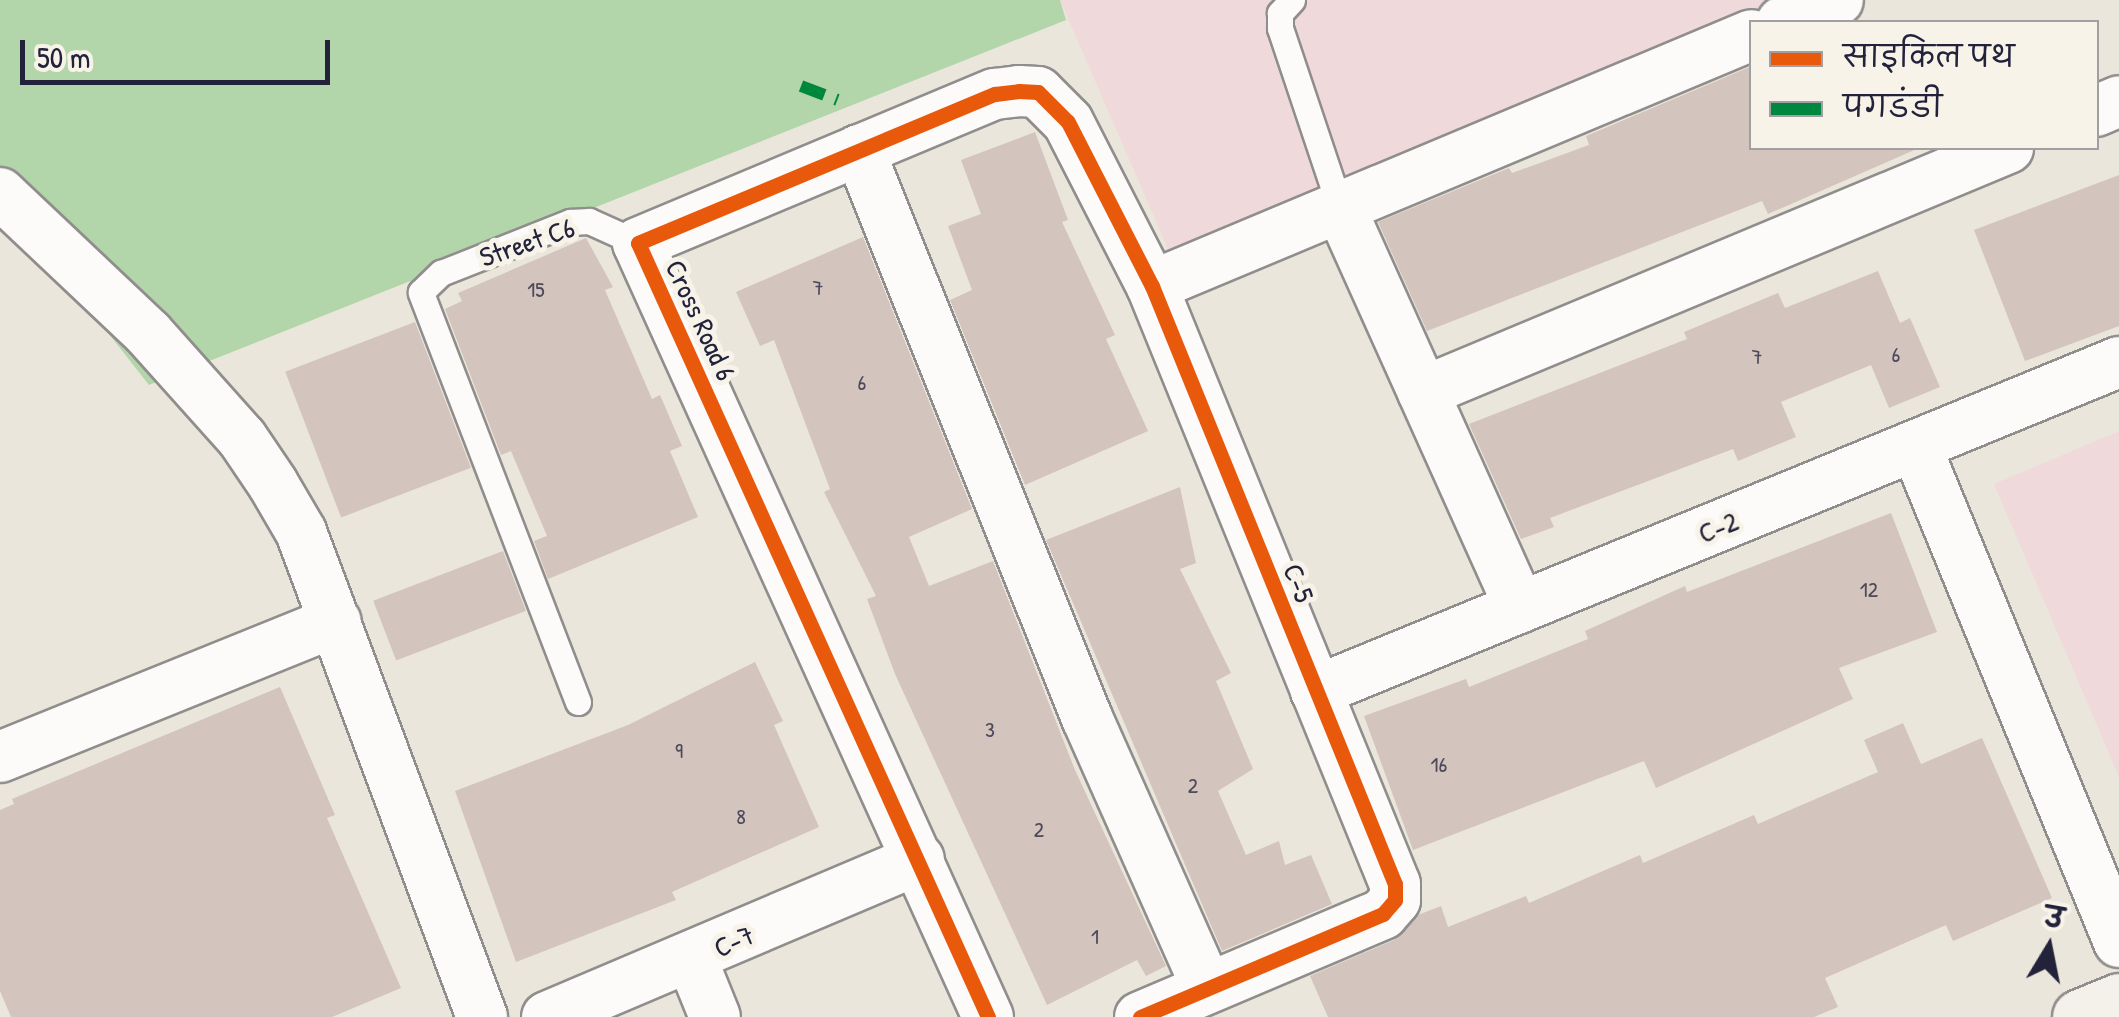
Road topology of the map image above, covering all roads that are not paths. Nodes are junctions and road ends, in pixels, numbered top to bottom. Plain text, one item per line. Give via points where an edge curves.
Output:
1 (1292, 0) edge
2 (1838, 0) edge
3 (1787, 20) edge
4 (1749, 36) edge
5 (859, 150) junction
6 (2003, 150) edge
7 (0, 192) edge
8 (1340, 207) junction
9 (638, 244) junction
10 (1152, 286) junction
11 (2119, 362) edge
12 (1424, 392) junction
13 (1916, 447) junction
14 (1520, 608) junction
15 (336, 621) junction
16 (1316, 690) junction
17 (578, 702) dead end
18 (0, 757) edge
19 (919, 859) junction
20 (2119, 942) edge
21 (692, 960) junction
22 (1206, 988) junction
23 (2119, 1001) edge
24 (482, 1017) edge
25 (547, 1017) edge
26 (715, 1017) edge
27 (988, 1017) edge
28 (1140, 1017) edge
29 (2080, 1017) edge

1 - 8 lane via 1280,13 1280,28
2 - 3 street
4 - 8 street
5 - 9 street, Cross Road 6
5 - 10 street, Cross Road 6 via 994,94 1038,92 1068,122
5 - 22 street via 1087,718
6 - 12 street
7 - 15 street via 148,333 242,438 301,532
8 - 10 street
8 - 12 street
9 - 17 lane, Street C6 via 589,221 570,222 442,273 422,292
9 - 19 street, Cross Road 6
10 - 16 street, C-5
11 - 13 street, C-2
12 - 14 street
13 - 14 street, C-2
13 - 20 street
14 - 16 street, C-2
15 - 18 street
15 - 24 street
16 - 22 street, C-5 via 1381,843 1395,900 1383,914
19 - 21 street, C-7
19 - 27 street, Cross Road 6
21 - 25 street, C-7
21 - 26 street
22 - 28 street
23 - 29 main road

